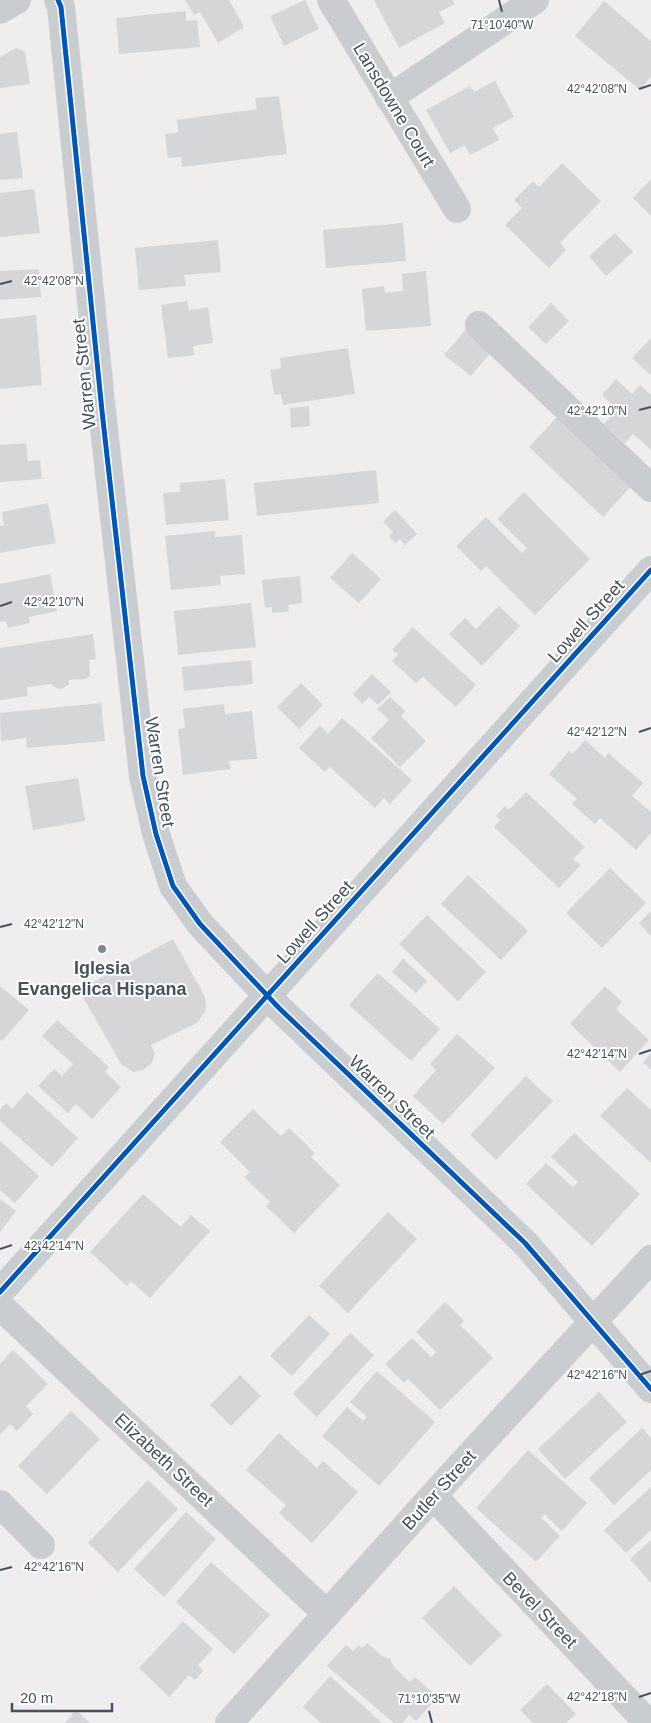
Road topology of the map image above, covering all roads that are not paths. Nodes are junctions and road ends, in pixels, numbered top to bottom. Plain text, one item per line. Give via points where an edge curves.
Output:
1 (17, 0) edge
2 (58, 0) edge
3 (331, 0) edge
4 (535, 0) edge
5 (0, 10) edge
6 (389, 98) junction
7 (457, 209) dead end
8 (479, 324) dead end
9 (651, 488) edge
10 (651, 570) edge
11 (267, 996) junction
12 (651, 1259) edge
13 (0, 1292) edge
14 (0, 1306) edge
15 (593, 1322) junction
16 (651, 1389) edge
17 (433, 1496) junction
18 (0, 1504) edge
19 (41, 1545) dead end
20 (327, 1614) junction
21 (239, 1720) edge
22 (648, 1723) edge

1 - 5 street
2 - 11 street, Warren Street via 143,776 156,834 174,886 200,924
3 - 6 street, Lansdowne Court
4 - 6 street
6 - 7 street, Lansdowne Court
8 - 9 street
10 - 11 street, Lowell Street
11 - 13 street, Lowell Street
11 - 15 street, Warren Street via 525,1242
12 - 15 street, Butler Street
14 - 20 street, Elizabeth Street
15 - 16 street, Warren Street
15 - 17 street, Butler Street
17 - 20 street, Butler Street
17 - 22 street, Bevel Street
18 - 19 street
20 - 21 street, Butler Street

